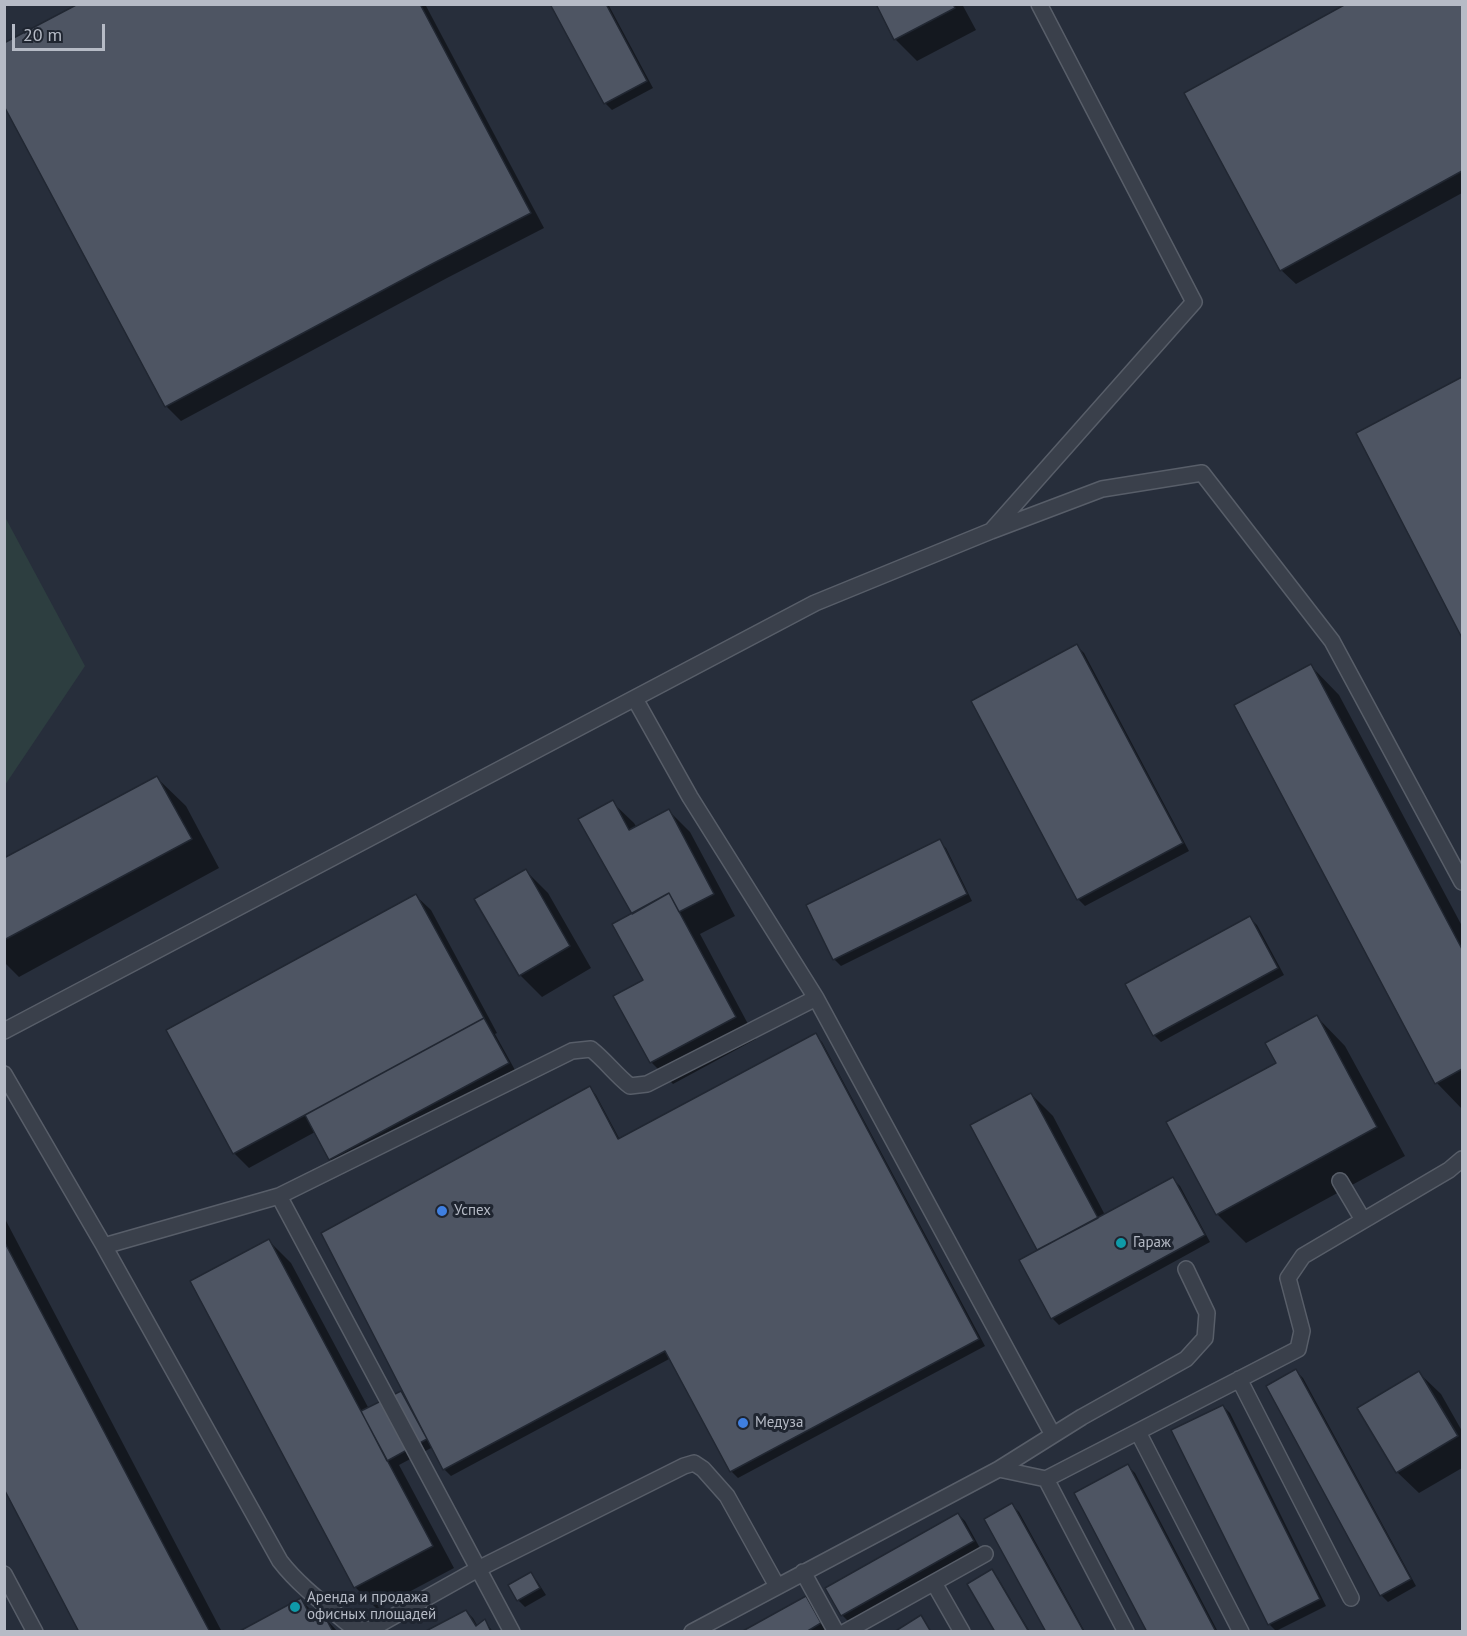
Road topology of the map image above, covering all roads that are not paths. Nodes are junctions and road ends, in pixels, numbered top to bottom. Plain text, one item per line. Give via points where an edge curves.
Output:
1 (1039, 4) edge
2 (991, 531) junction
3 (635, 699) junction
4 (1462, 882) edge
5 (816, 998) junction
6 (4, 1031) edge
7 (4, 1074) edge
8 (1462, 1159) edge
9 (1340, 1181) dead end
10 (279, 1196) junction
11 (1363, 1220) junction
12 (104, 1246) junction
13 (1186, 1269) dead end
14 (1239, 1379) junction
15 (1138, 1432) junction
16 (1053, 1435) junction
17 (999, 1469) junction
18 (1046, 1479) junction
19 (985, 1554) dead end
20 (478, 1569) junction
21 (803, 1572) junction
22 (4, 1574) edge
23 (934, 1583) junction
24 (777, 1586) junction
25 (1352, 1598) dead end
26 (35, 1632) edge
27 (512, 1632) edge
28 (692, 1632) edge
29 (836, 1632) edge
30 (845, 1632) edge
31 (962, 1632) edge
32 (1126, 1632) edge
33 (1241, 1632) edge

1 - 2 lane via 1194,302
2 - 3 lane via 815,603
2 - 4 lane via 1102,489 1202,473 1332,640
3 - 5 lane via 690,797
3 - 6 lane
5 - 10 lane via 647,1084 630,1086 591,1049 572,1051
5 - 16 lane
7 - 12 lane
8 - 11 lane
9 - 11 lane
10 - 12 lane
10 - 20 lane
11 - 14 lane via 1303,1256 1288,1278 1302,1331 1298,1349
12 - 20 lane via 280,1561 303,1587 352,1627 371,1629
13 - 16 lane via 1207,1313 1205,1338 1186,1359
14 - 15 lane
14 - 25 lane
15 - 18 lane
15 - 33 lane
16 - 17 lane
17 - 18 lane
17 - 21 lane
18 - 32 lane
19 - 23 lane
20 - 24 lane via 694,1463 727,1496
20 - 27 lane
21 - 24 lane
21 - 29 lane
22 - 26 lane
23 - 30 lane
23 - 31 lane
24 - 28 lane

